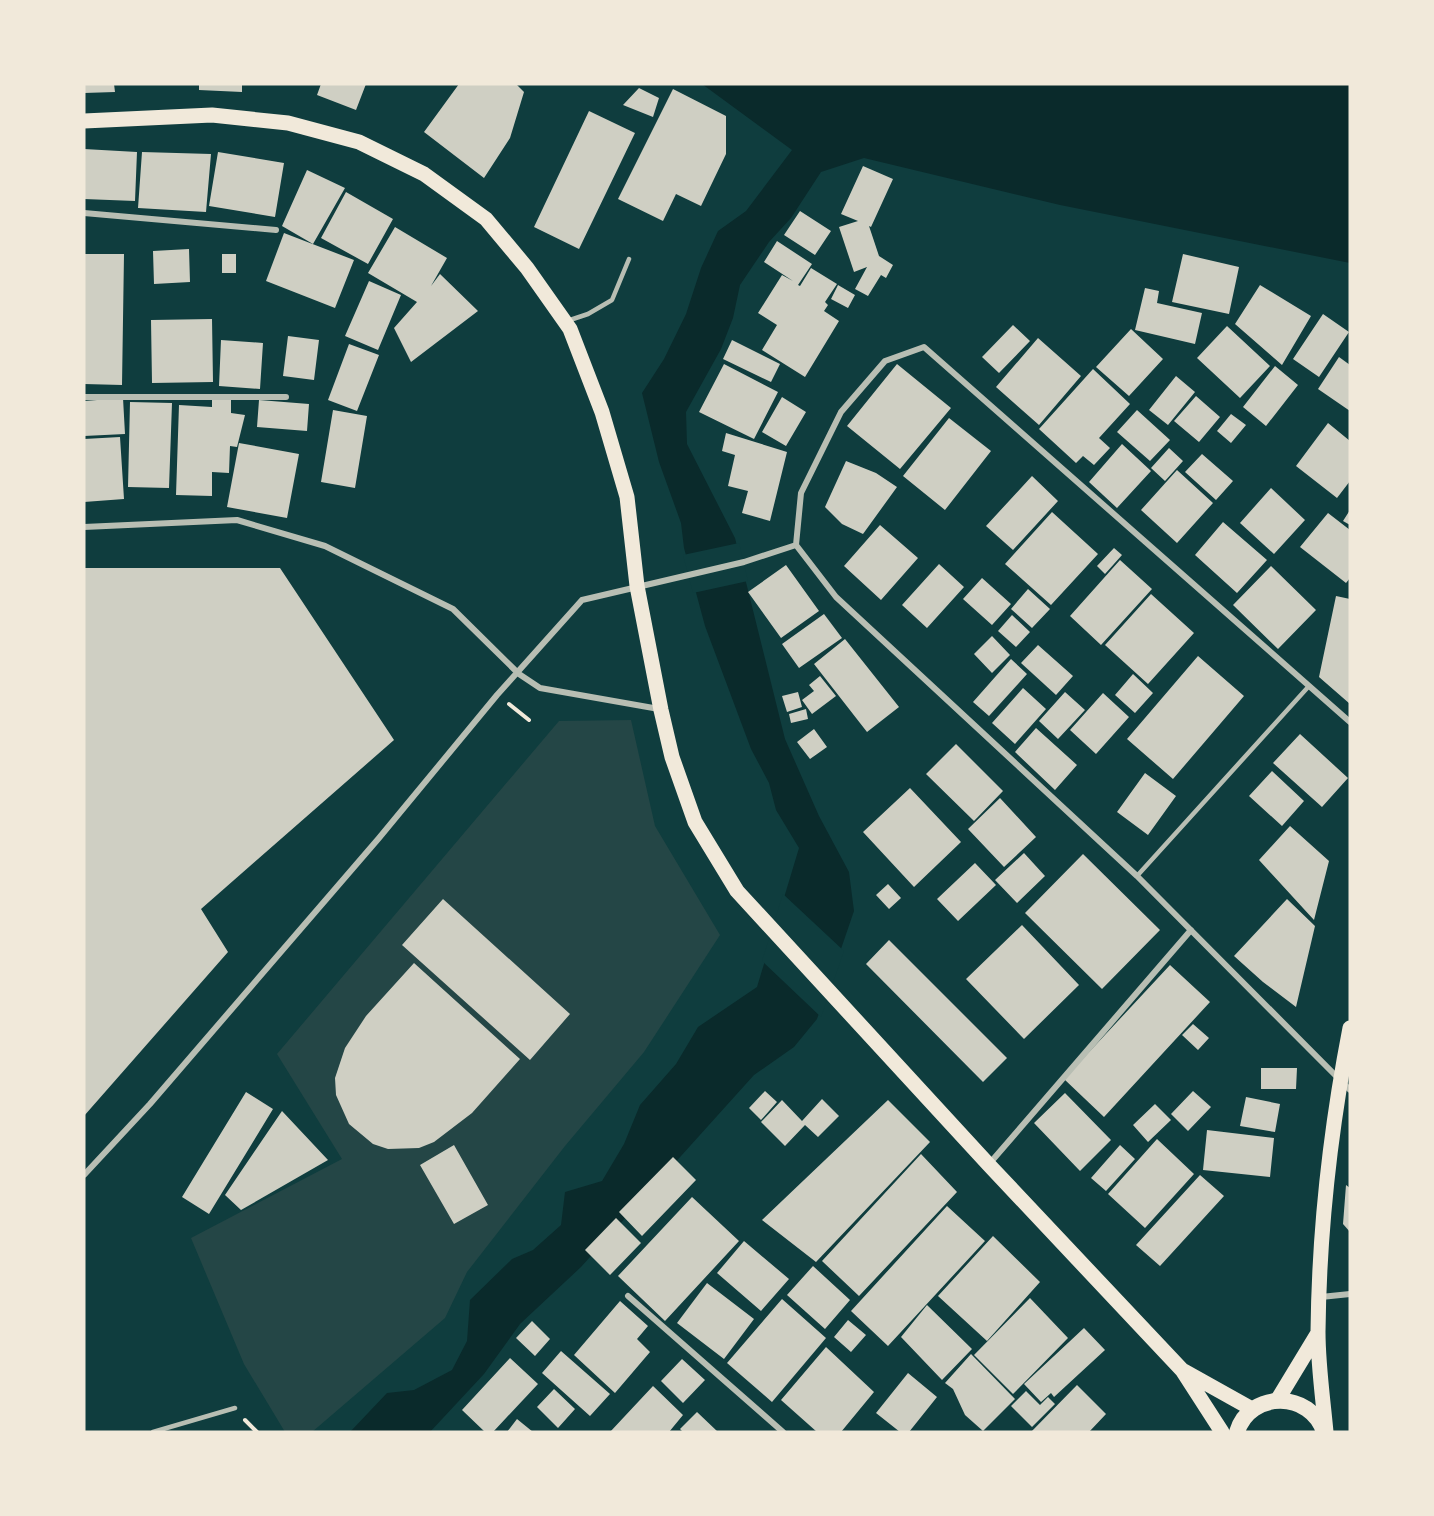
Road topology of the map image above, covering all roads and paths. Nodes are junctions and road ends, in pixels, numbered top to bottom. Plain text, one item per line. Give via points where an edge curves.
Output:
1 (84, 121) edge
2 (84, 213) edge
3 (276, 230) dead end
4 (629, 259) dead end
5 (564, 322) junction
6 (84, 397) edge
7 (286, 397) dead end
8 (84, 527) edge
9 (796, 545) junction
10 (637, 586) junction
11 (519, 674) junction
12 (1309, 686) junction
13 (661, 710) junction
14 (1350, 722) edge
15 (1137, 876) junction
16 (1191, 930) junction
17 (1350, 1028) edge
18 (1345, 1084) edge
19 (988, 1164) junction
20 (84, 1175) edge
21 (1350, 1294) edge
22 (628, 1296) dead end
23 (1320, 1297) junction
24 (1318, 1333) junction
25 (1182, 1370) junction
26 (1278, 1400) junction
27 (235, 1408) dead end
28 (1252, 1409) junction
29 (153, 1432) edge
30 (783, 1432) edge
31 (1222, 1432) edge
32 (1237, 1432) edge
33 (1325, 1432) edge

1 - 5 main road via 212,115 288,123 359,142 424,174 486,219 527,268
2 - 3 street
4 - 5 lane via 612,300
5 - 10 main road via 602,412 627,497
6 - 7 street
8 - 11 street via 237,520 326,546 453,609
9 - 10 street via 744,562
9 - 12 street via 801,493 842,412 885,361 924,347
9 - 15 street via 836,597
10 - 11 street via 582,600
10 - 13 main road
11 - 13 street via 540,688
11 - 20 street via 497,695 150,1104
12 - 14 street
12 - 15 lane
13 - 19 main road via 672,757 695,822 737,891
15 - 16 street
16 - 18 street
16 - 19 street
17 - 18 main road
18 - 23 main road via 1328,1180
19 - 25 main road
21 - 23 street
22 - 30 street
23 - 24 main road
24 - 26 main road
24 - 33 main road
25 - 28 main road
25 - 31 main road
26 - 28 highway
26 - 33 highway via 1296,1402 1311,1410
27 - 29 lane
28 - 32 highway

